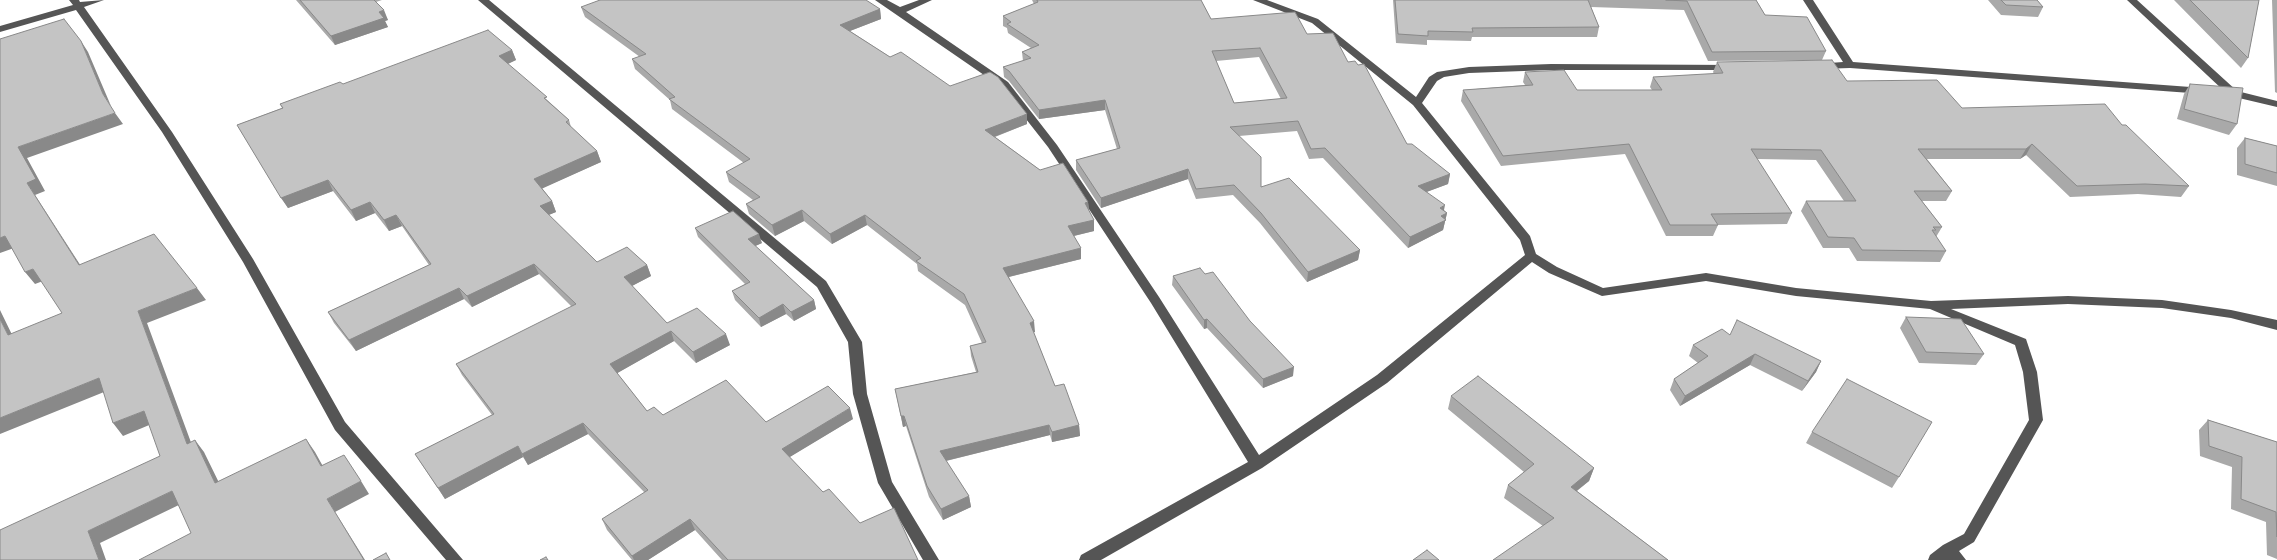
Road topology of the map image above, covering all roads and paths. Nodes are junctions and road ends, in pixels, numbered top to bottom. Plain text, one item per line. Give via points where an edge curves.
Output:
1 (99, 0) edge
2 (483, 0) edge
3 (880, 0) edge
4 (927, 0) edge
5 (1258, 0) edge
6 (1808, 0) edge
7 (2132, 0) edge
8 (76, 3) edge
9 (899, 11) junction
10 (0, 29) edge
11 (1850, 64) junction
12 (1812, 66) edge
13 (1745, 67) edge
14 (2233, 93) junction
15 (1417, 103) junction
16 (2277, 104) edge
17 (1531, 256) junction
18 (1931, 305) junction
19 (2277, 325) edge
20 (1257, 464) junction
21 (1947, 557) edge
22 (454, 560) edge
23 (931, 560) edge
24 (1087, 560) edge

1 - 8 street
2 - 23 street via 822,284 855,342 860,394 885,483
3 - 9 street
4 - 9 street
5 - 15 street via 1315,21
6 - 11 street
7 - 14 street
8 - 10 street
8 - 22 street via 167,132 249,262 340,426
9 - 20 street via 1004,84 1046,137 1155,300
11 - 12 street
11 - 14 street
13 - 15 street via 1469,70 1442,74 1433,80
14 - 16 street
15 - 17 street via 1526,239
17 - 18 street via 1552,270 1602,292 1706,277 1796,292
17 - 20 street via 1382,378
18 - 19 street via 2068,300 2162,304 2231,314
18 - 21 street via 2020,342 2030,372 2036,420 1969,538
20 - 24 street

